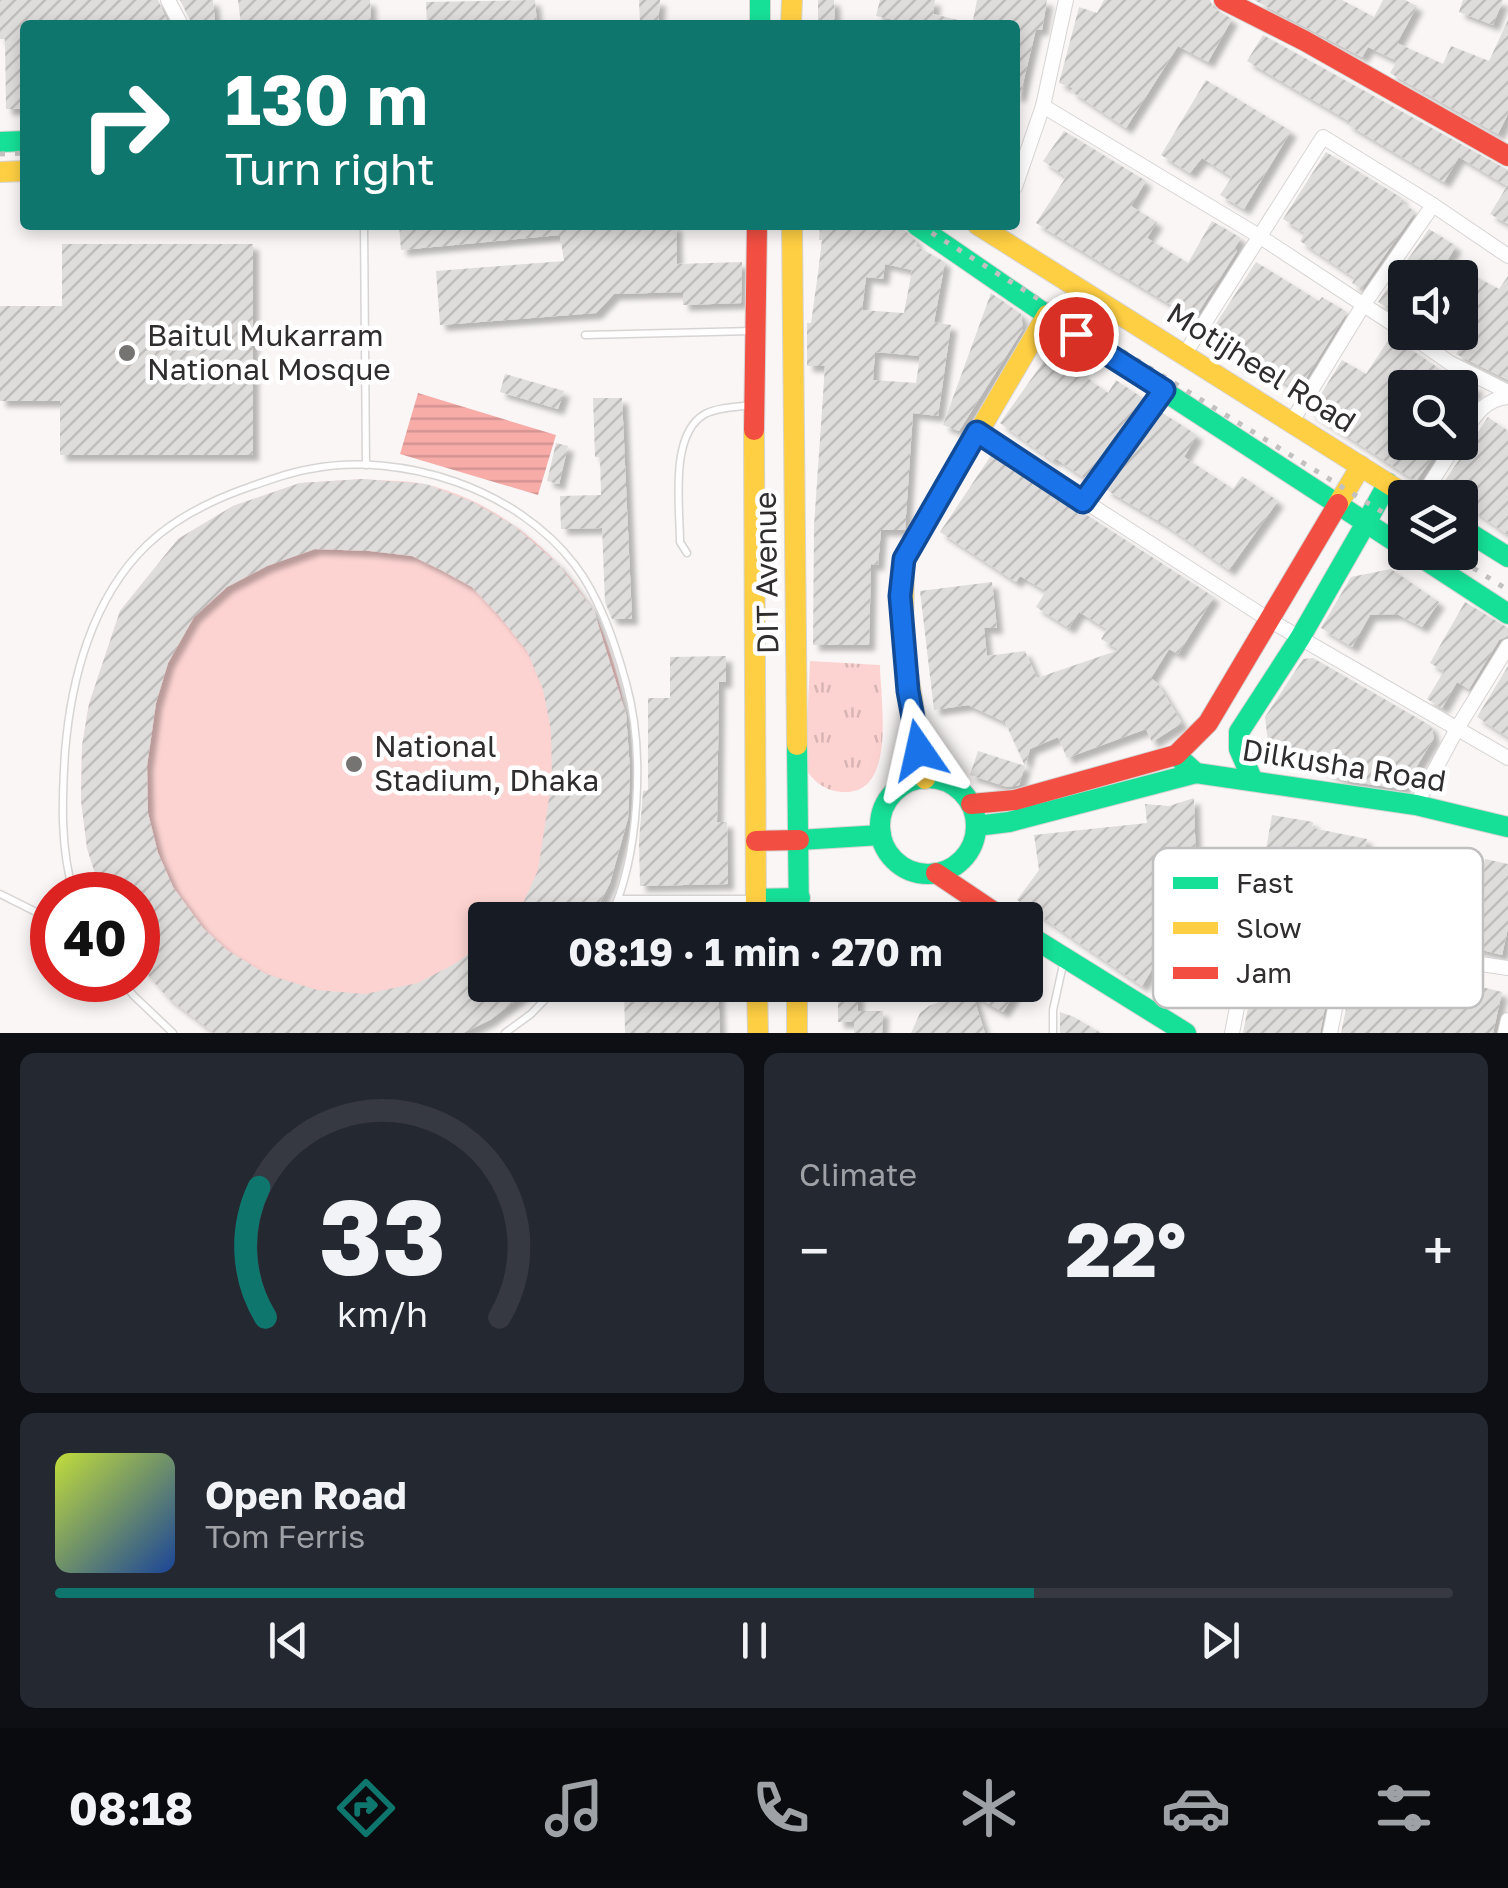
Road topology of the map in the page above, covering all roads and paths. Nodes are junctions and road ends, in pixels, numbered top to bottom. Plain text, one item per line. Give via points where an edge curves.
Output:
1 (1066, 0) edge
2 (1224, 0) edge
3 (1043, 106) junction
4 (1508, 156) edge
5 (1020, 173) edge
6 (1433, 205) junction
7 (364, 230) edge
8 (757, 230) edge
9 (792, 230) edge
10 (923, 230) edge
11 (999, 231) edge
12 (1259, 236) junction
13 (1508, 256) edge
14 (1364, 304) junction
15 (1046, 315) junction
16 (1388, 320) edge
17 (754, 331) junction
18 (584, 336) dead end
19 (1431, 350) edge
20 (1184, 356) junction
21 (1164, 390) junction
22 (1508, 395) edge
23 (754, 404) junction
24 (1478, 412) edge
25 (1291, 424) junction
26 (977, 432) junction
27 (366, 466) junction
28 (1361, 466) junction
29 (1388, 483) joint
30 (1083, 502) junction
31 (1338, 504) junction
32 (1366, 522) junction
33 (1388, 537) edge
34 (1478, 539) edge
35 (688, 552) dead end
36 (1508, 557) edge
37 (1440, 570) edge
38 (1508, 614) edge
39 (1271, 622) junction
40 (1300, 638) junction
41 (1508, 646) edge
42 (1458, 727) junction
43 (1176, 755) junction
44 (1508, 758) edge
45 (1196, 773) junction
46 (925, 778) junction
47 (1252, 781) junction
48 (971, 804) junction
49 (1416, 805) junction
50 (976, 826) junction
51 (1508, 826) edge
52 (881, 834) junction
53 (799, 840) junction
54 (756, 841) junction
55 (67, 872) edge
56 (936, 874) junction
57 (0, 894) edge
58 (800, 898) junction
59 (620, 899) junction
60 (618, 902) edge
61 (661, 902) edge
62 (756, 902) edge
63 (784, 902) edge
64 (800, 902) edge
65 (979, 902) edge
66 (30, 909) edge
67 (1043, 944) edge
68 (1064, 958) junction
69 (1483, 964) edge
70 (1508, 968) edge
71 (140, 1002) edge
72 (544, 1002) edge
73 (757, 1002) edge
74 (797, 1002) edge
75 (1237, 1008) edge
76 (1335, 1008) edge
77 (1508, 1020) edge
78 (1163, 1027) edge
79 (174, 1033) edge
80 (506, 1033) edge
81 (758, 1033) edge
82 (796, 1033) edge
83 (1053, 1033) edge
84 (1186, 1033) edge
85 (1232, 1033) edge
86 (1330, 1033) edge
87 (1505, 1033) edge

1 - 3 street
2 - 4 main road
3 - 5 street
3 - 12 street
6 - 12 street via 1323,137
6 - 13 street
6 - 14 street
7 - 27 lane
8 - 17 main road, DIT Avenue
9 - 53 main road, DIT Avenue
10 - 15 main road
11 - 20 main road, Motijheel Road
12 - 14 street
12 - 20 street
14 - 16 street
14 - 25 street
15 - 21 main road
15 - 26 main road
17 - 18 lane
17 - 23 main road, DIT Avenue
19 - 22 street
20 - 25 main road, Motijheel Road
21 - 30 street
21 - 31 main road
22 - 24 street
23 - 35 lane via 708,412 682,440 680,542
23 - 54 main road, DIT Avenue
25 - 28 main road, Motijheel Road
26 - 30 street
26 - 46 main road via 904,559 900,596 908,691
27 - 55 lane via 310,468 229,494 170,526 117,584 90,633 69,707 62,798
27 - 59 lane via 402,468 486,494 556,543 590,588 622,667 638,746 631,856
28 - 29 main road, Motijheel Road
28 - 31 main road, Dilkusha Road
29 - 32 main road
30 - 39 street
31 - 32 main road
31 - 39 main road, Dilkusha Road
32 - 33 main road
32 - 40 main road
34 - 36 main road
37 - 38 main road
39 - 40 street
39 - 43 main road, Dilkusha Road via 1208,723
40 - 42 street
40 - 47 main road via 1240,732
41 - 42 street
42 - 44 street
42 - 49 street
43 - 45 main road, Dilkusha Road
43 - 48 main road via 1016,800
45 - 47 main road, Dilkusha Road
45 - 50 main road
46 - 48 main road via 952,784
46 - 52 main road via 896,791 881,818
47 - 49 main road, Dilkusha Road
48 - 50 main road
49 - 51 main road, Dilkusha Road
50 - 56 main road via 960,862
52 - 53 main road
52 - 56 main road via 907,869
53 - 54 main road
53 - 58 main road, DIT Avenue
54 - 62 main road, DIT Avenue
56 - 65 main road
57 - 66 lane
58 - 63 main road
58 - 64 main road, DIT Avenue
59 - 60 lane
59 - 61 lane
67 - 68 main road
68 - 78 main road
68 - 83 lane
69 - 70 street
71 - 79 lane
72 - 80 lane
73 - 81 main road
74 - 82 main road
75 - 85 street
76 - 86 street
77 - 87 street
78 - 84 main road

